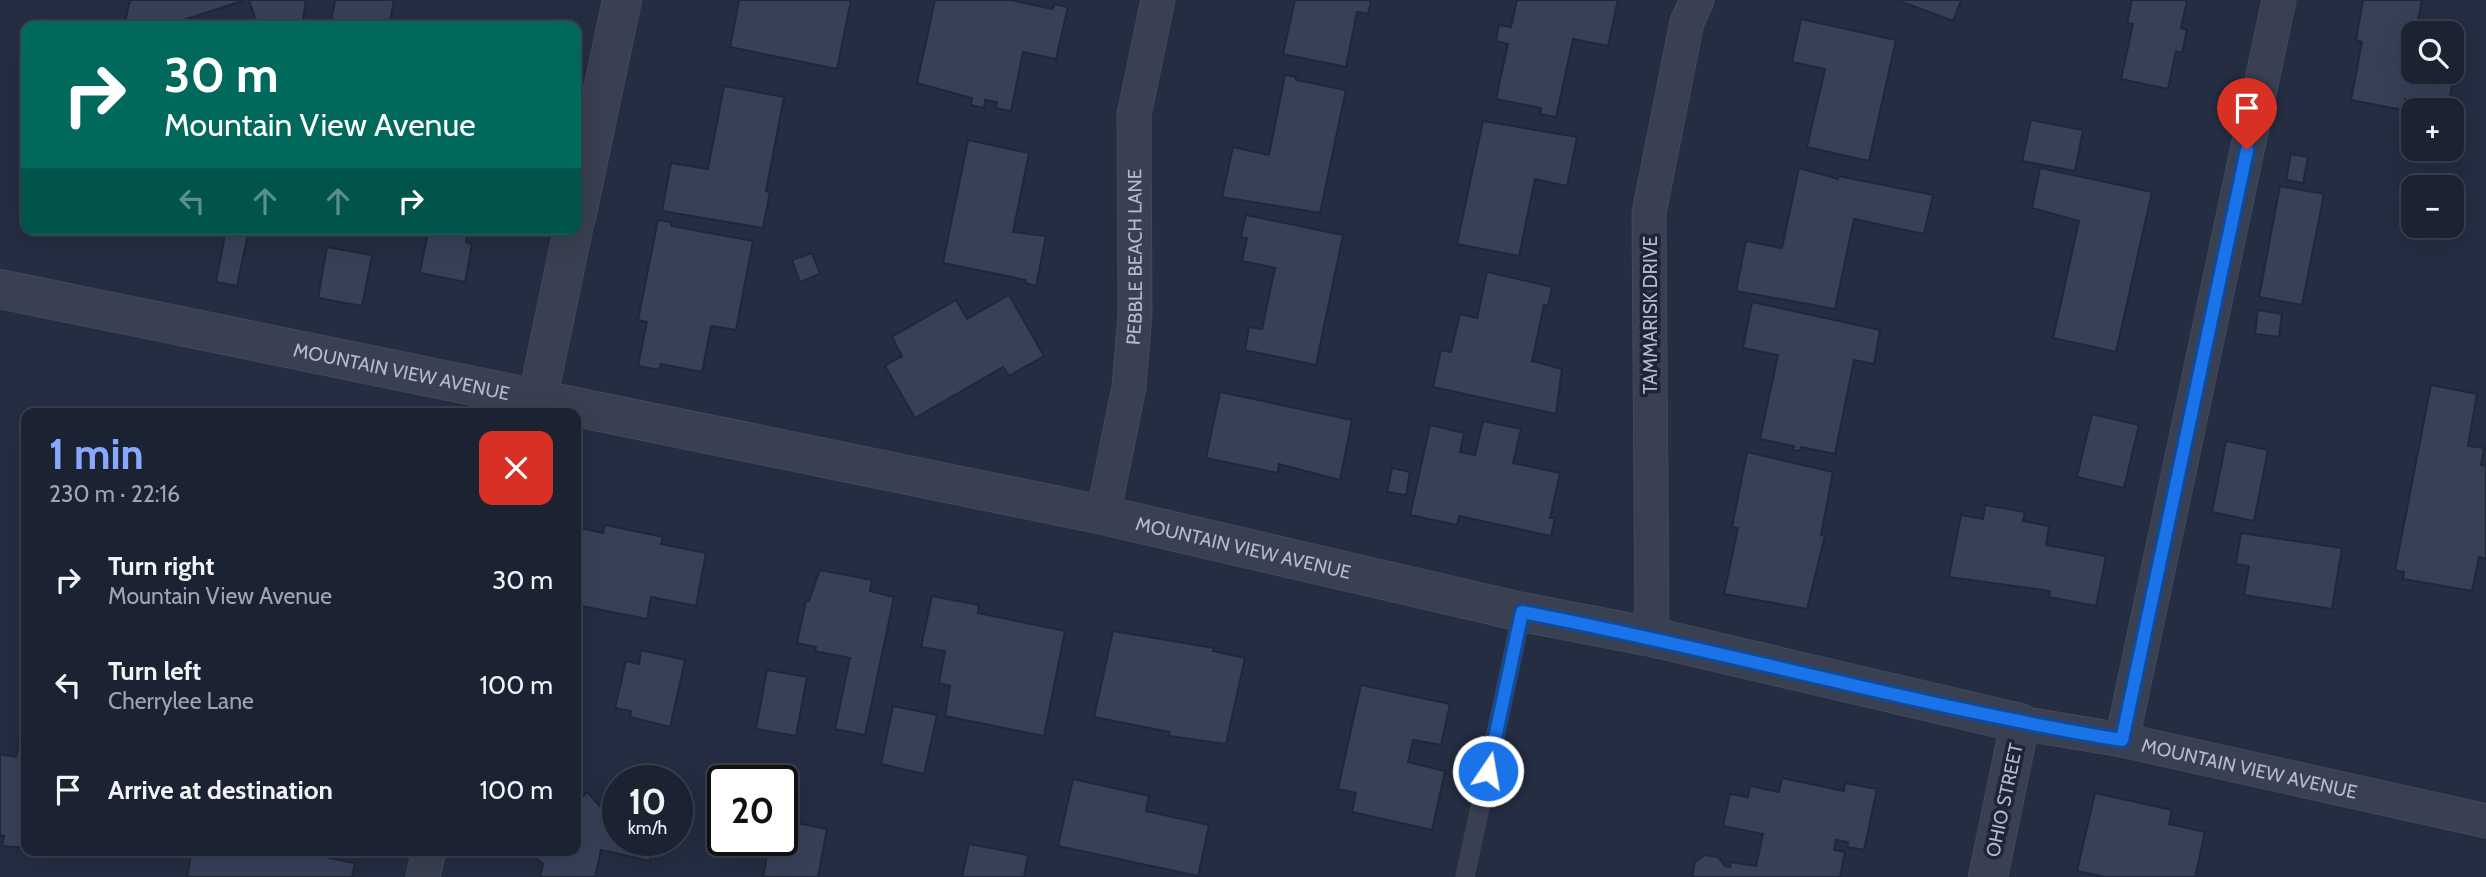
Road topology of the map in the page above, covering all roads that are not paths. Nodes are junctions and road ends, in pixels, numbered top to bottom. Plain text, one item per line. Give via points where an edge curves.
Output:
1 (622, 0) edge
2 (1158, 0) edge
3 (1697, 0) edge
4 (2279, 0) edge
5 (581, 194) edge
6 (572, 235) edge
7 (0, 289) edge
8 (536, 405) edge
9 (581, 414) edge
10 (1103, 516) junction
11 (1522, 612) junction
12 (1653, 636) junction
13 (2020, 723) junction
14 (2122, 740) junction
15 (2486, 821) edge
16 (428, 856) edge
17 (423, 877) edge
18 (1465, 877) edge
19 (1988, 877) edge

1 - 5 street
2 - 10 street, PEBBLE BEACH LANE via 1133,115 1135,314 1129,387
3 - 12 street, TAMMARISK DRIVE via 1687,22 1649,212
4 - 14 street
6 - 8 street
7 - 8 street, MOUNTAIN VIEW AVENUE
9 - 10 street, MOUNTAIN VIEW AVENUE
10 - 11 street, MOUNTAIN VIEW AVENUE
11 - 12 street, MOUNTAIN VIEW AVENUE
11 - 18 lane
12 - 13 street, MOUNTAIN VIEW AVENUE
13 - 14 street, MOUNTAIN VIEW AVENUE
13 - 19 street, OHIO STREET
14 - 15 street, MOUNTAIN VIEW AVENUE
16 - 17 street

